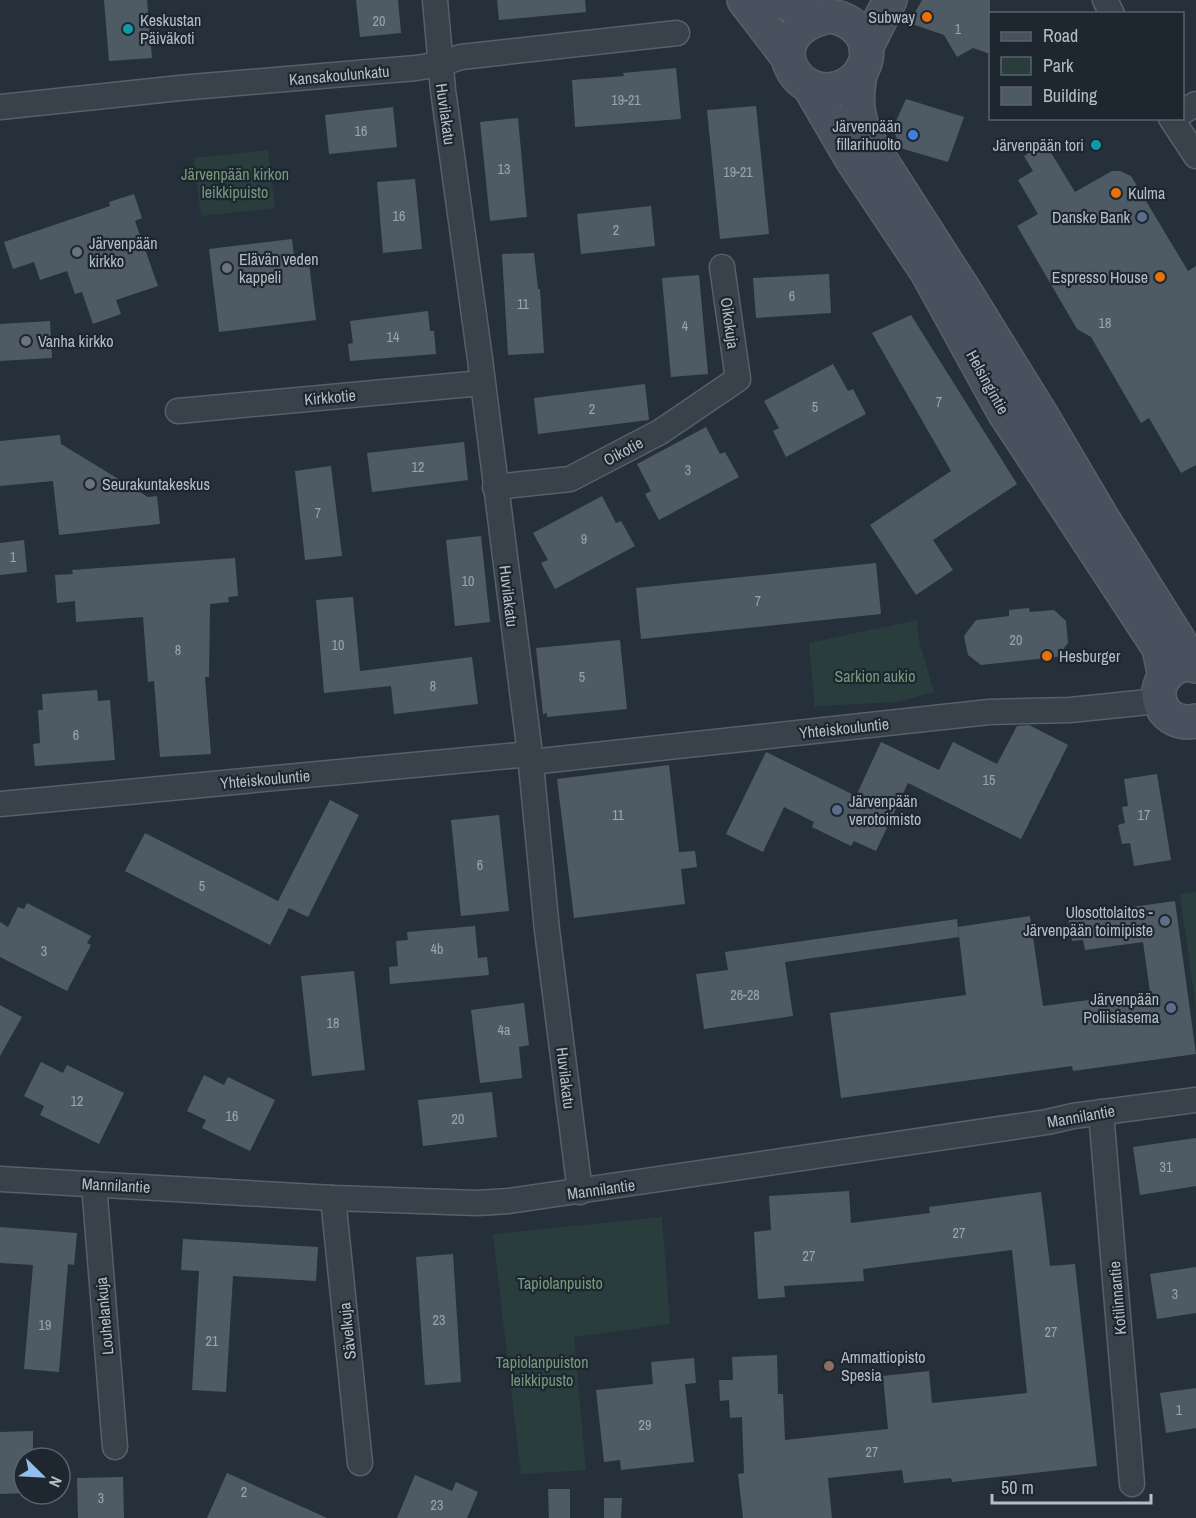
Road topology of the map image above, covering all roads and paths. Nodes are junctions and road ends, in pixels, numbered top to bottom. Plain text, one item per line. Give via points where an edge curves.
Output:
1 (435, 0) edge
2 (744, 0) edge
3 (780, 0) edge
4 (890, 0) edge
5 (838, 11) edge
6 (677, 33) dead end
7 (786, 55) junction
8 (863, 61) junction
9 (440, 64) junction
10 (809, 86) junction
11 (0, 107) edge
12 (1183, 120) edge
13 (1196, 156) edge
14 (722, 267) dead end
15 (738, 379) joint
16 (482, 383) junction
17 (178, 411) dead end
18 (495, 487) junction
19 (1195, 666) edge
20 (1161, 689) junction
21 (1193, 726) edge
22 (530, 758) junction
23 (0, 804) edge
24 (1196, 1100) edge
25 (1101, 1112) junction
26 (0, 1179) edge
27 (94, 1184) junction
28 (580, 1192) junction
29 (333, 1198) junction
30 (115, 1447) dead end
31 (360, 1463) dead end
32 (1132, 1484) dead end

1 - 9 street, Huvilakatu
2 - 7 main road
3 - 5 main road
4 - 8 main road
5 - 7 main road via 809,22 798,31
5 - 8 main road via 860,31
6 - 9 street, Kansakoulunkatu via 461,57
7 - 10 main road via 795,74
8 - 10 main road via 851,82 841,88 818,90
8 - 19 main road, Helsingintie via 856,101 866,137 984,321
9 - 11 street, Kansakoulunkatu
9 - 16 street, Huvilakatu
10 - 20 main road, Helsingintie via 851,158 927,272 1004,412 1159,648
12 - 13 street
14 - 15 street, Oikokuja
15 - 18 street, Oikotie via 660,432 570,479
16 - 17 street, Kirkkotie
16 - 18 street, Huvilakatu
18 - 22 street, Huvilakatu
19 - 20 main road via 1177,667
20 - 21 main road via 1162,709
20 - 22 street, Yhteiskouluntie via 1070,710 989,712
22 - 23 street, Yhteiskouluntie
22 - 28 street, Huvilakatu
24 - 25 street, Mannilantie
25 - 28 street, Mannilantie
25 - 32 street, Kotilinnantie
26 - 27 street, Mannilantie
27 - 29 street, Mannilantie
27 - 30 street, Louhelankuja
28 - 29 street, Mannilantie via 477,1203
29 - 31 street, Sävelkuja

